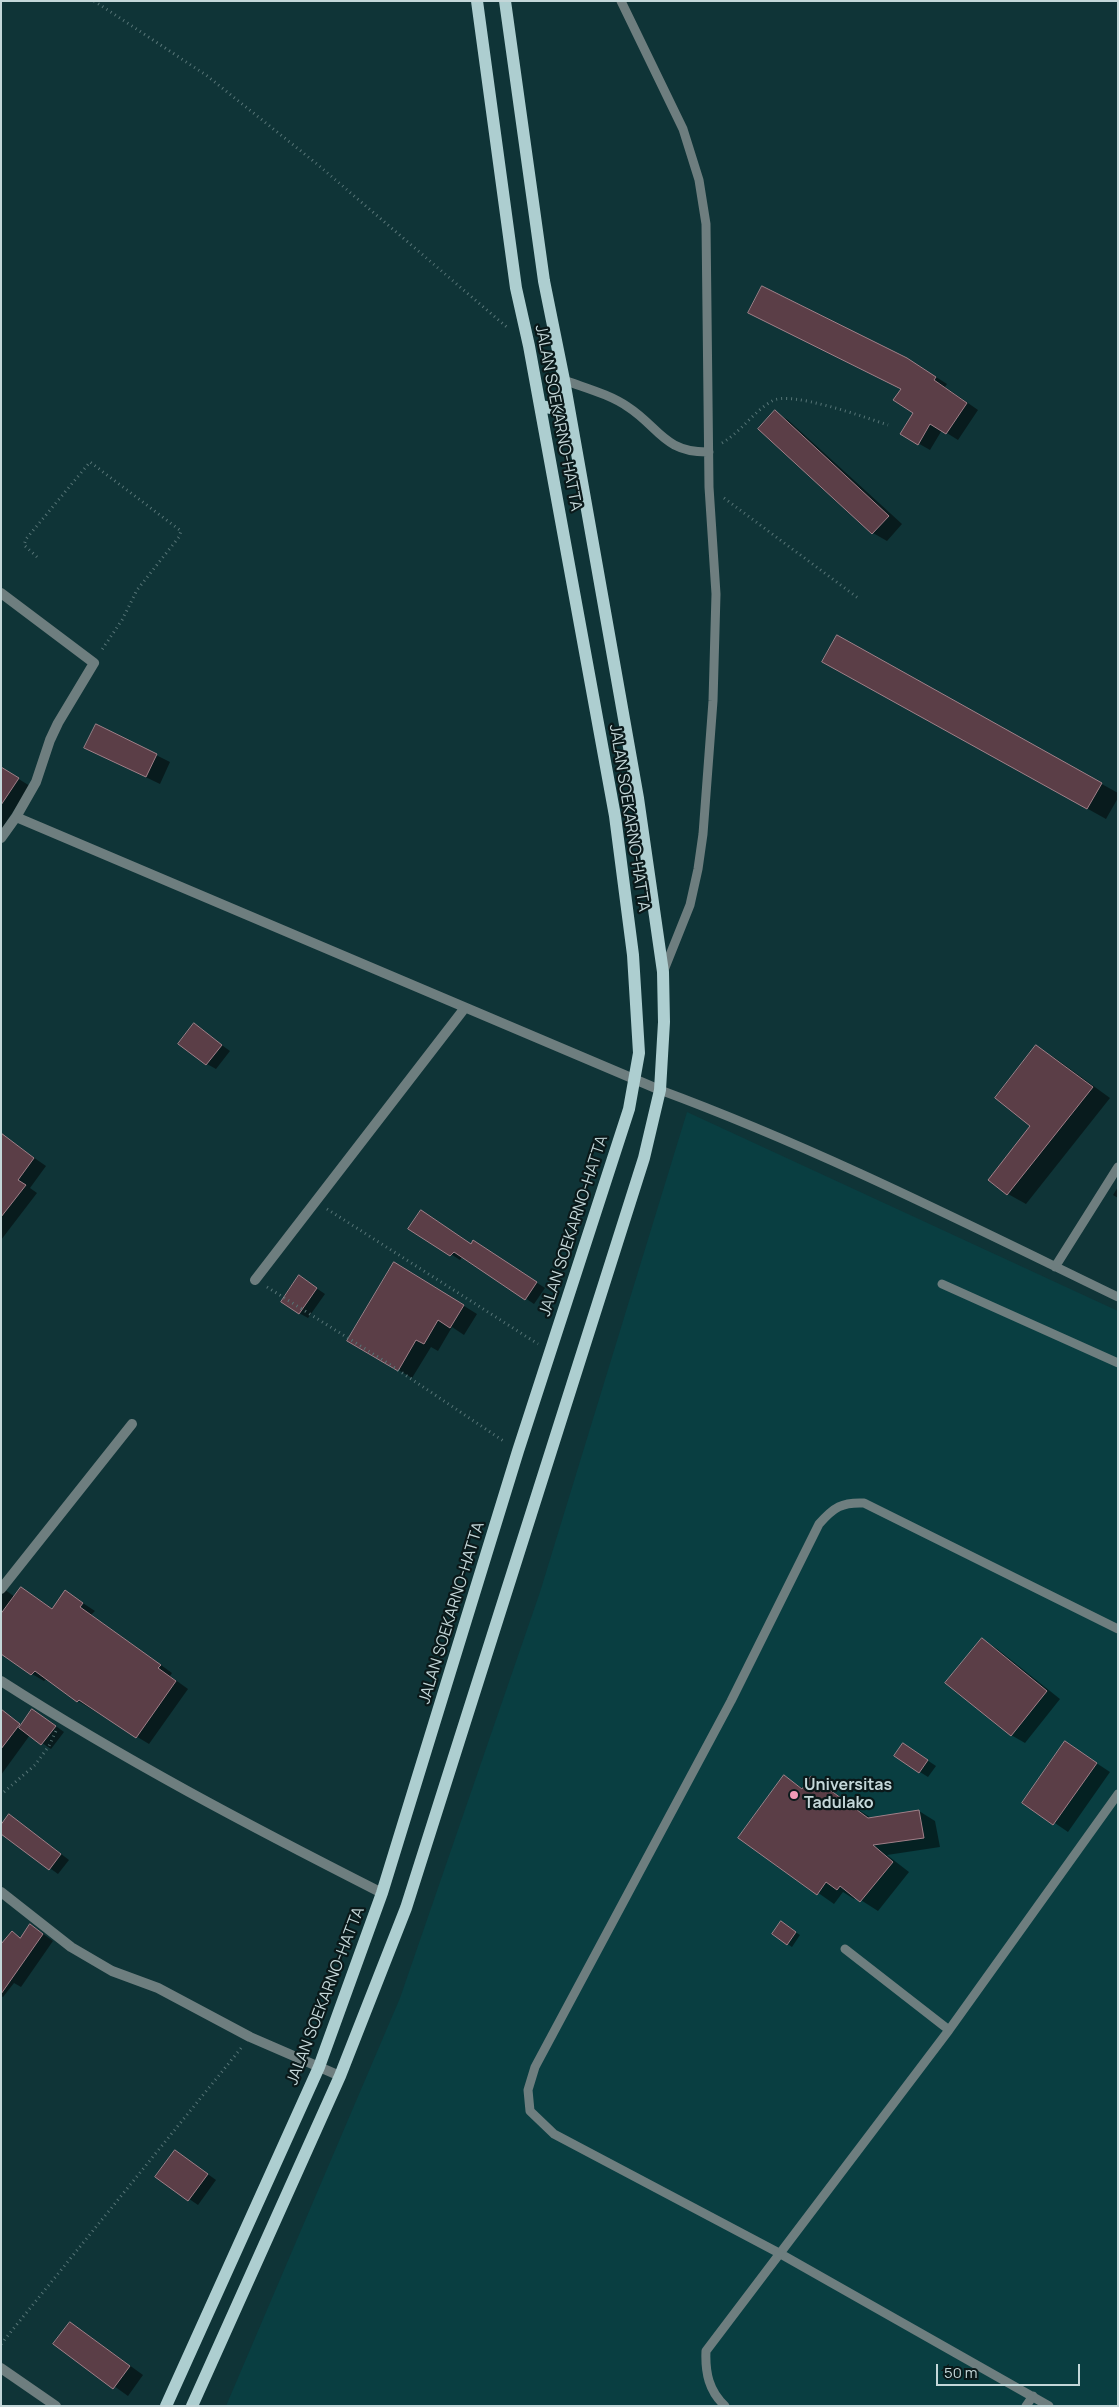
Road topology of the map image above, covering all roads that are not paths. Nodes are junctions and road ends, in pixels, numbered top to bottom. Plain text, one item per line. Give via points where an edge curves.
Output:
1 (477, 1) edge
2 (505, 1) edge
3 (621, 1) edge
4 (564, 380) junction
5 (540, 406) junction
6 (569, 410) junction
7 (709, 452) junction
8 (1, 593) edge
9 (16, 817) junction
10 (1, 838) edge
11 (663, 972) junction
12 (464, 1009) junction
13 (636, 1080) junction
14 (660, 1090) junction
15 (1118, 1167) edge
16 (1055, 1267) junction
17 (255, 1280) road end
18 (942, 1284) dead end
19 (1118, 1297) edge
20 (1118, 1363) edge
21 (132, 1424) dead end
22 (1, 1589) edge
23 (1118, 1629) edge
24 (1, 1681) edge
25 (1118, 1794) edge
26 (1, 1892) edge
27 (382, 1893) junction
28 (845, 1949) dead end
29 (949, 2030) junction
30 (318, 2067) junction
31 (340, 2076) junction
32 (779, 2253) junction
33 (1, 2368) edge
34 (1033, 2396) junction
35 (56, 2406) edge
36 (166, 2406) edge
37 (192, 2406) edge
38 (724, 2406) edge
39 (1026, 2406) edge
40 (1048, 2406) edge

1 - 5 main road, JALAN SOEKARNO-HATTA via 516,288
2 - 4 main road, JALAN SOEKARNO-HATTA via 544,281
3 - 7 lane via 682,129 699,180 706,224
4 - 6 main road, JALAN SOEKARNO-HATTA
4 - 7 lane via 624,404 665,440 687,451
5 - 6 main road
5 - 13 main road, JALAN SOEKARNO-HATTA via 615,816 632,955 639,1053
6 - 11 main road, JALAN SOEKARNO-HATTA via 636,789
7 - 11 lane via 716,594 713,701 703,834 690,905
8 - 9 street via 94,662 58,723 36,782
9 - 10 street
9 - 12 street
11 - 14 main road, JALAN SOEKARNO-HATTA
12 - 13 street
12 - 17 street
13 - 14 street
13 - 27 main road, JALAN SOEKARNO-HATTA
14 - 16 lane via 805,1147
14 - 31 main road, JALAN SOEKARNO-HATTA via 644,1158 406,1908
15 - 16 lane
16 - 19 lane
18 - 20 lane
21 - 22 street
23 - 32 lane via 864,1503 847,1502 831,1511 819,1524 731,1701 534,2067 528,2090 530,2111 554,2134
24 - 27 street via 61,1720 178,1787
25 - 29 lane
26 - 30 street via 71,1947 112,1971 158,1988
27 - 30 main road, JALAN SOEKARNO-HATTA
28 - 29 lane
29 - 32 lane
30 - 31 street
30 - 36 main road, JALAN SOEKARNO-HATTA
31 - 37 main road, JALAN SOEKARNO-HATTA
32 - 34 lane
32 - 38 lane via 706,2352 705,2370 714,2396
33 - 35 street
34 - 39 lane
34 - 40 lane

